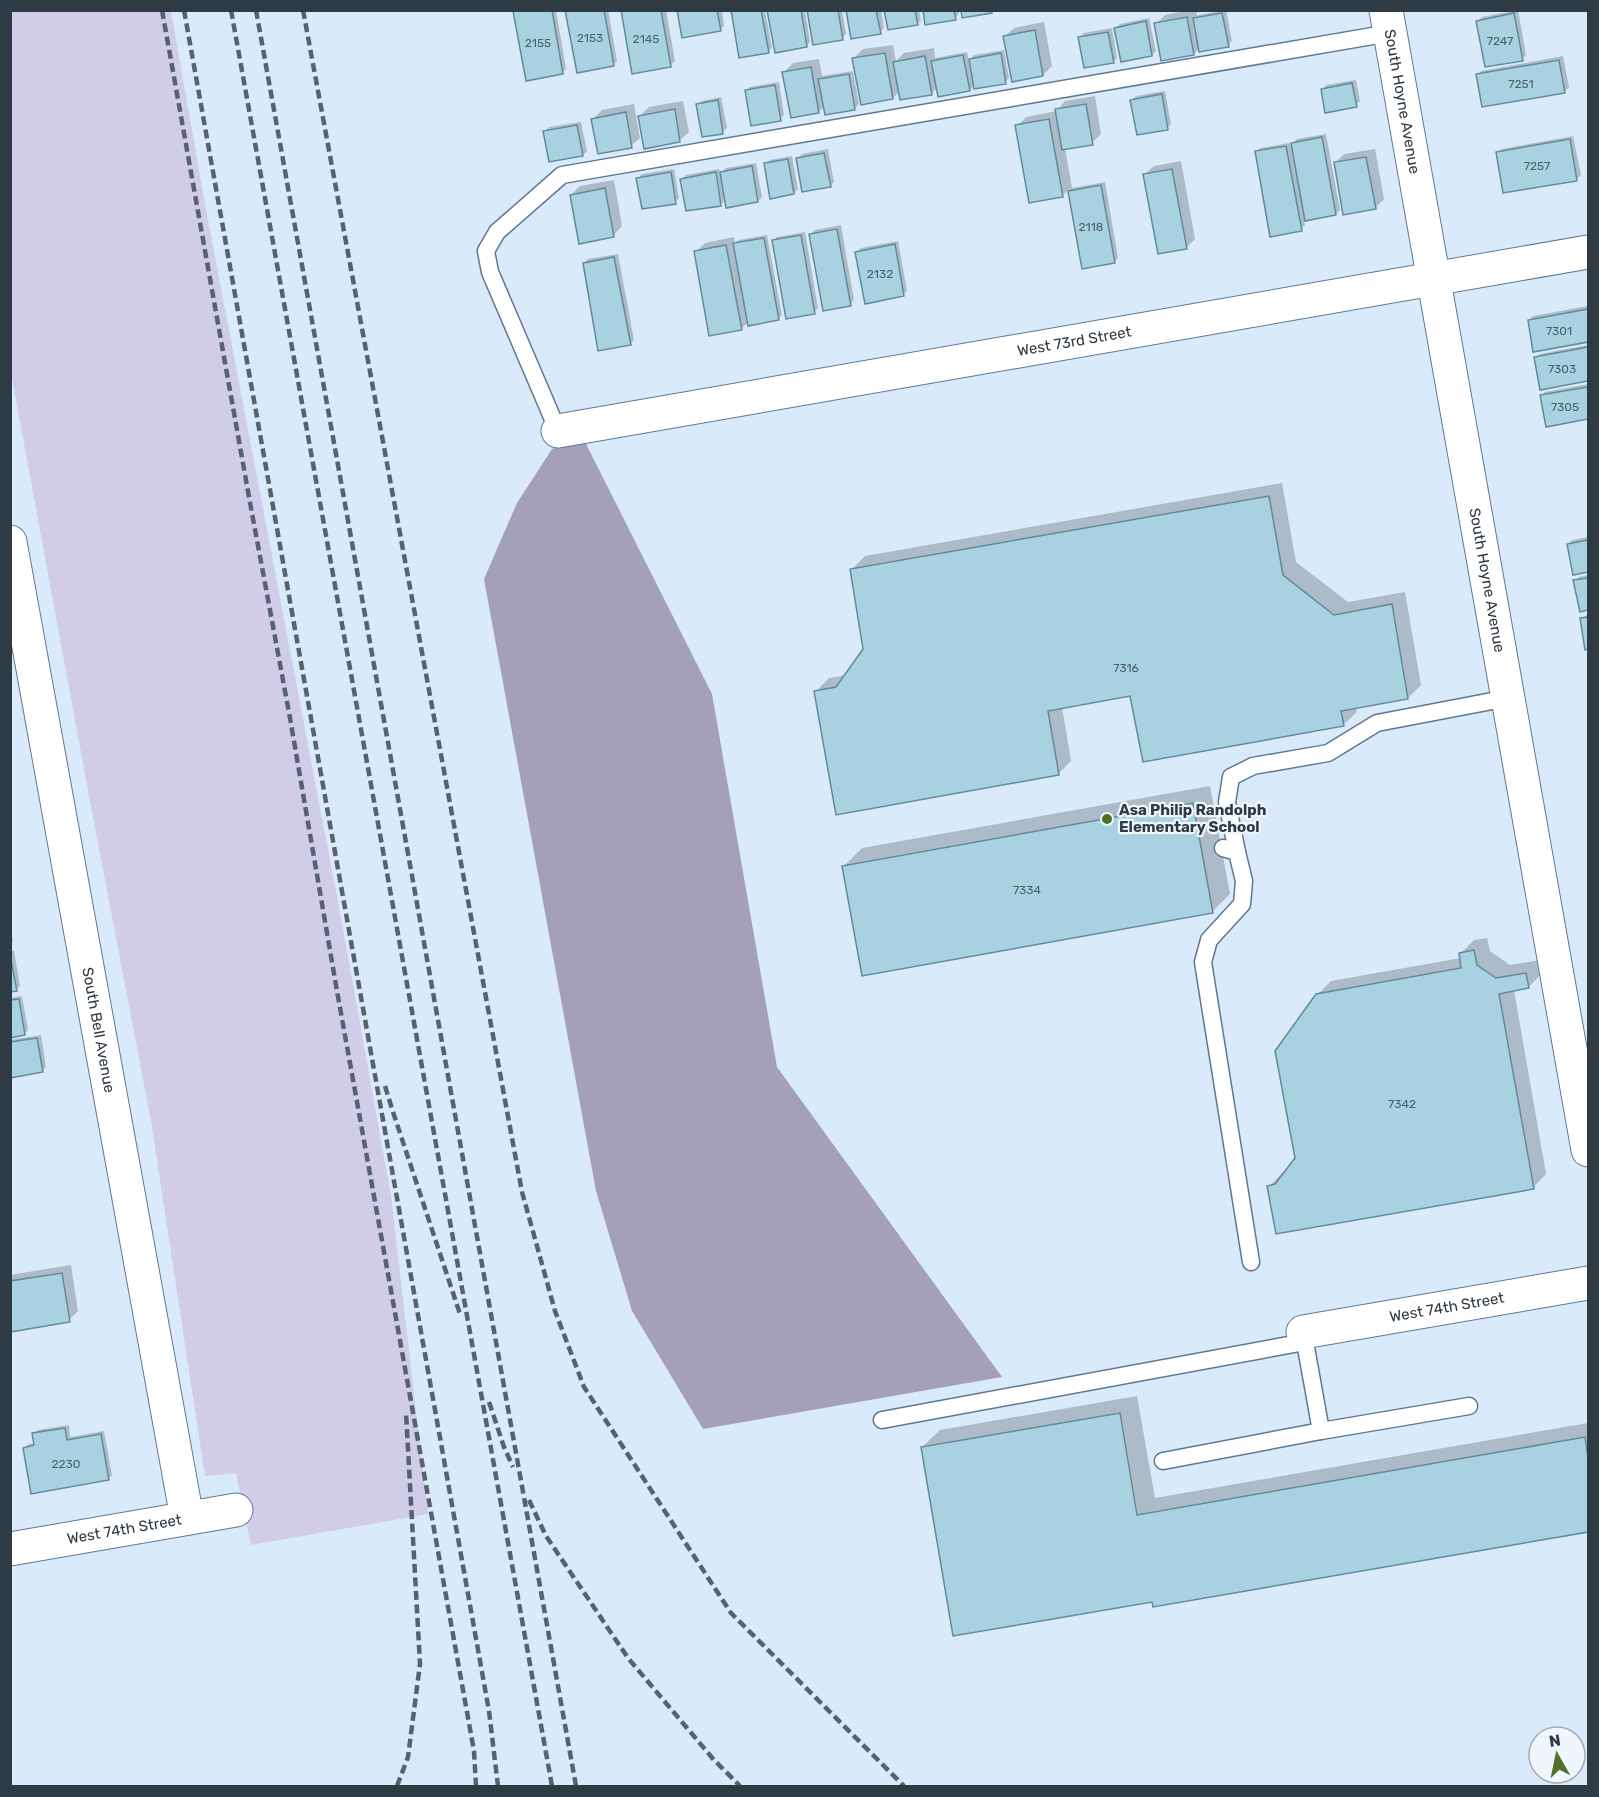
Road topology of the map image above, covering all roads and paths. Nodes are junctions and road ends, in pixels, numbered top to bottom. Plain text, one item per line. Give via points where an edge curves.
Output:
1 (1388, 22) edge
2 (1588, 252) edge
3 (1433, 279) junction
4 (558, 431) joint
5 (10, 542) edge
6 (1508, 698) junction
7 (1588, 1150) edge
8 (1251, 1262) dead end
9 (1588, 1283) edge
10 (1303, 1332) dead end
11 (1469, 1406) dead end
12 (882, 1420) dead end
13 (1321, 1431) junction
14 (1163, 1461) dead end
15 (236, 1510) dead end
16 (187, 1518) junction
17 (10, 1549) edge

1 - 3 street, South Hoyne Avenue
1 - 4 lane via 562,175 497,232 486,251 490,272
2 - 3 street, West 73rd Street
3 - 4 street, West 73rd Street
3 - 6 street, South Hoyne Avenue
5 - 16 street, South Bell Avenue
6 - 7 street, South Hoyne Avenue
6 - 8 lane via 1377,723 1328,753 1253,766 1232,777 1227,802 1230,850 1244,880 1242,904 1209,940 1203,962
9 - 10 street, West 74th Street
11 - 13 lane
12 - 13 lane via 1305,1342
13 - 14 lane
15 - 16 street, West 74th Street
16 - 17 street, West 74th Street

